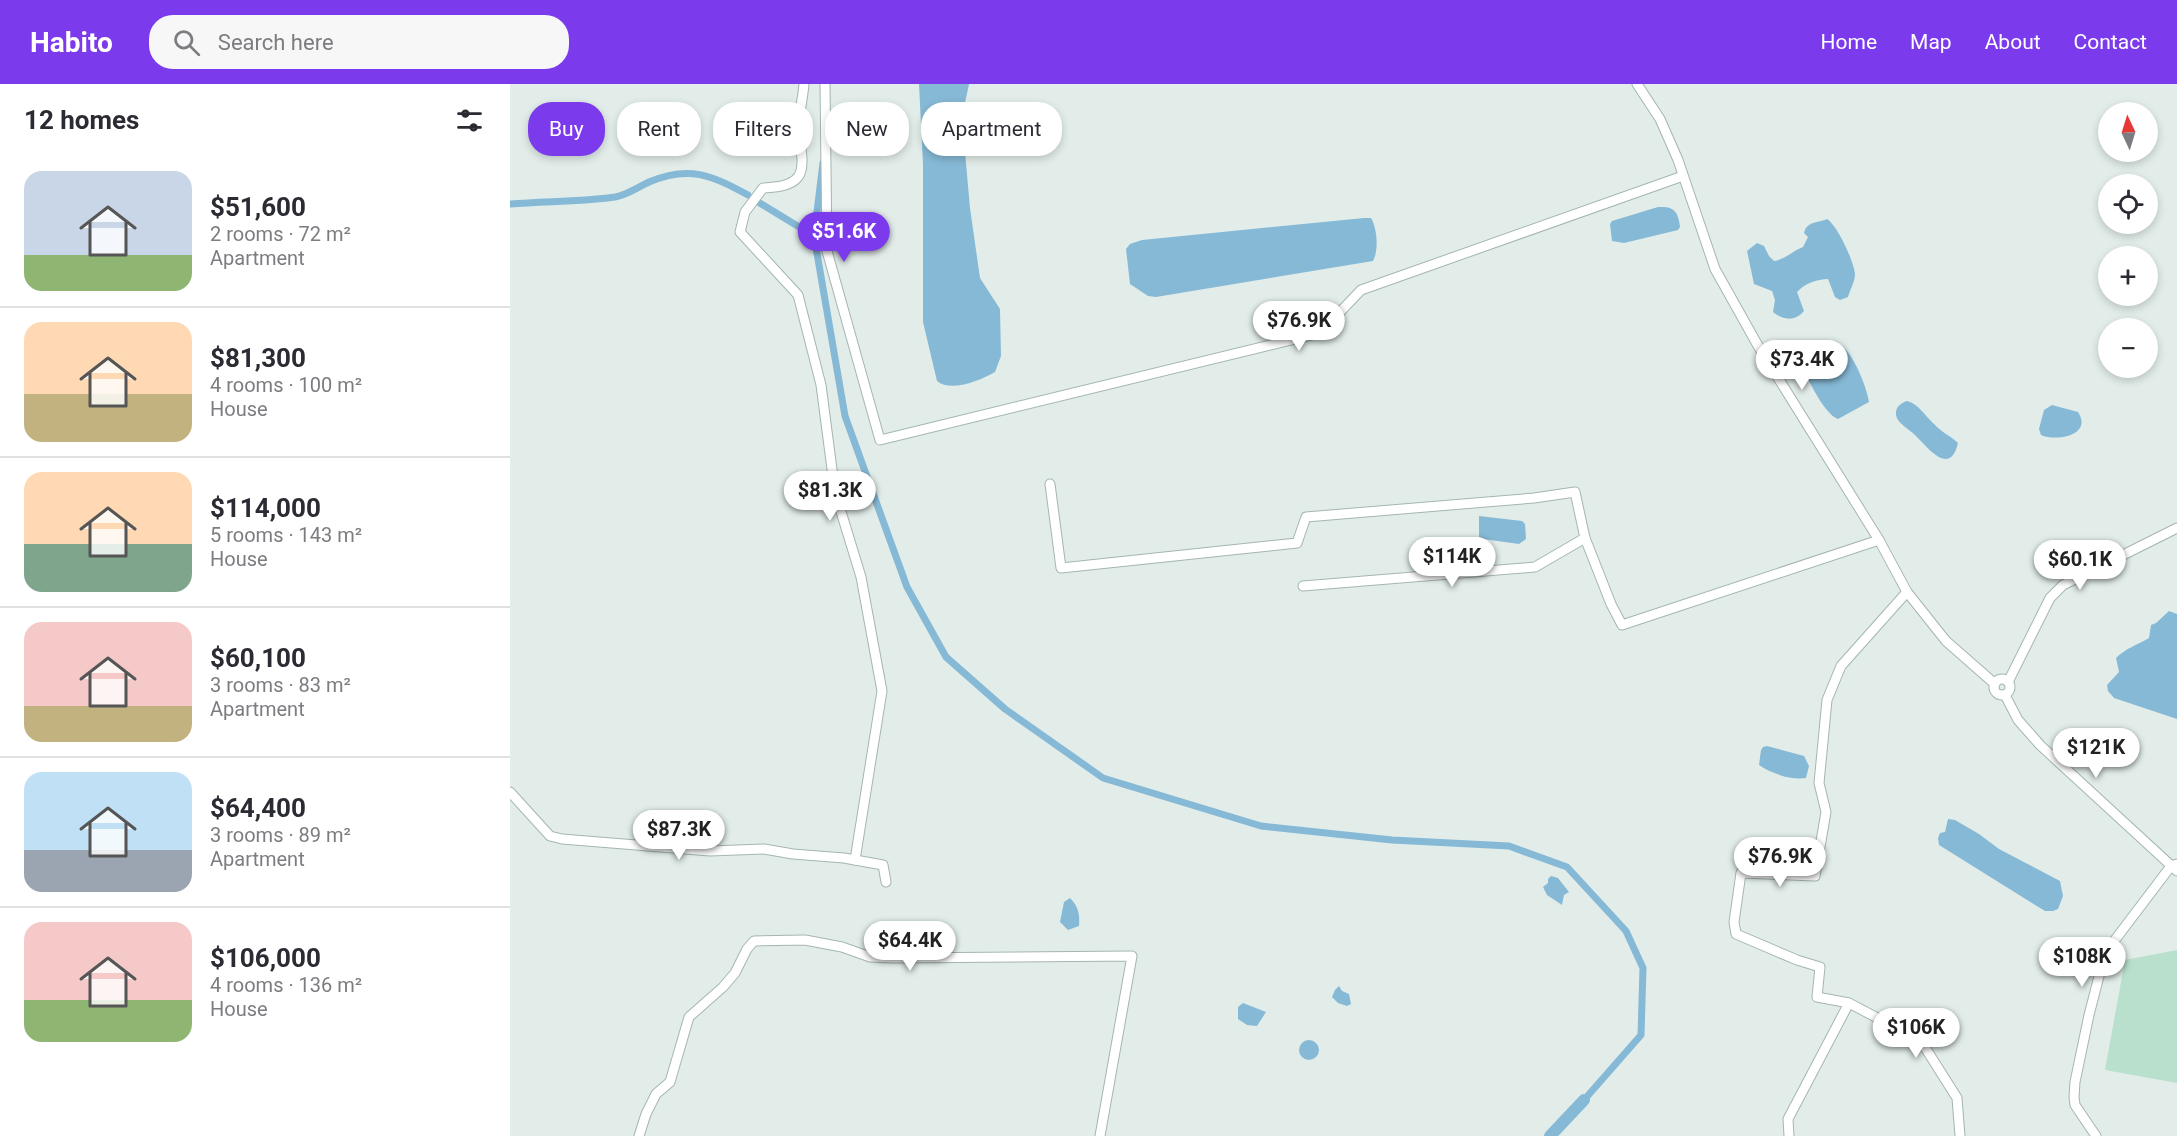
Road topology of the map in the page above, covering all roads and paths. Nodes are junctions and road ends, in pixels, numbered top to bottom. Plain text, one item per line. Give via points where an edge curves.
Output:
1 (804, 84) edge
2 (825, 84) edge
3 (1636, 84) edge
4 (1683, 176) junction
5 (1050, 484) dead end
6 (2177, 528) edge
7 (1585, 538) junction
8 (1878, 540) junction
9 (1303, 586) dead end
10 (1907, 592) junction
11 (2008, 682) junction
12 (1995, 684) junction
13 (2005, 695) junction
14 (510, 792) edge
15 (855, 860) junction
16 (2175, 867) edge
17 (886, 882) dead end
18 (1849, 1003) junction
19 (639, 1136) edge
20 (1100, 1136) edge
21 (1789, 1136) edge
22 (1960, 1136) edge
23 (2096, 1136) edge

1 - 15 street via 798,126 800,175 793,182 763,188 745,212 740,232 798,294 821,385 835,492 861,577 882,691
2 - 4 street via 827,251 880,440 1320,333 1361,290
3 - 4 street via 1660,119
4 - 8 street via 1715,269
5 - 7 street via 1061,568 1297,543 1305,517 1575,492
6 - 11 street via 2063,585 2050,598
7 - 8 street via 1622,625
7 - 9 street via 1535,567
8 - 10 street
10 - 12 street via 1946,641
10 - 18 street via 1841,666 1827,700 1819,783 1826,812 1815,876 1741,873 1734,922 1736,934 1820,967 1817,997
11 - 12 street via 2000,680
11 - 13 street via 2010,690
12 - 13 street via 1996,693
13 - 16 street via 2018,720 2040,745
14 - 15 street via 550,836 562,839 710,851 764,849
15 - 17 street via 883,865
16 - 23 street via 2104,953 2074,1097 2075,1105
18 - 21 street via 1788,1119
18 - 22 street via 1921,1041 1957,1098
19 - 20 street via 656,1094 670,1082 689,1017 729,980 754,941 770,939 805,940 870,957 1132,956

